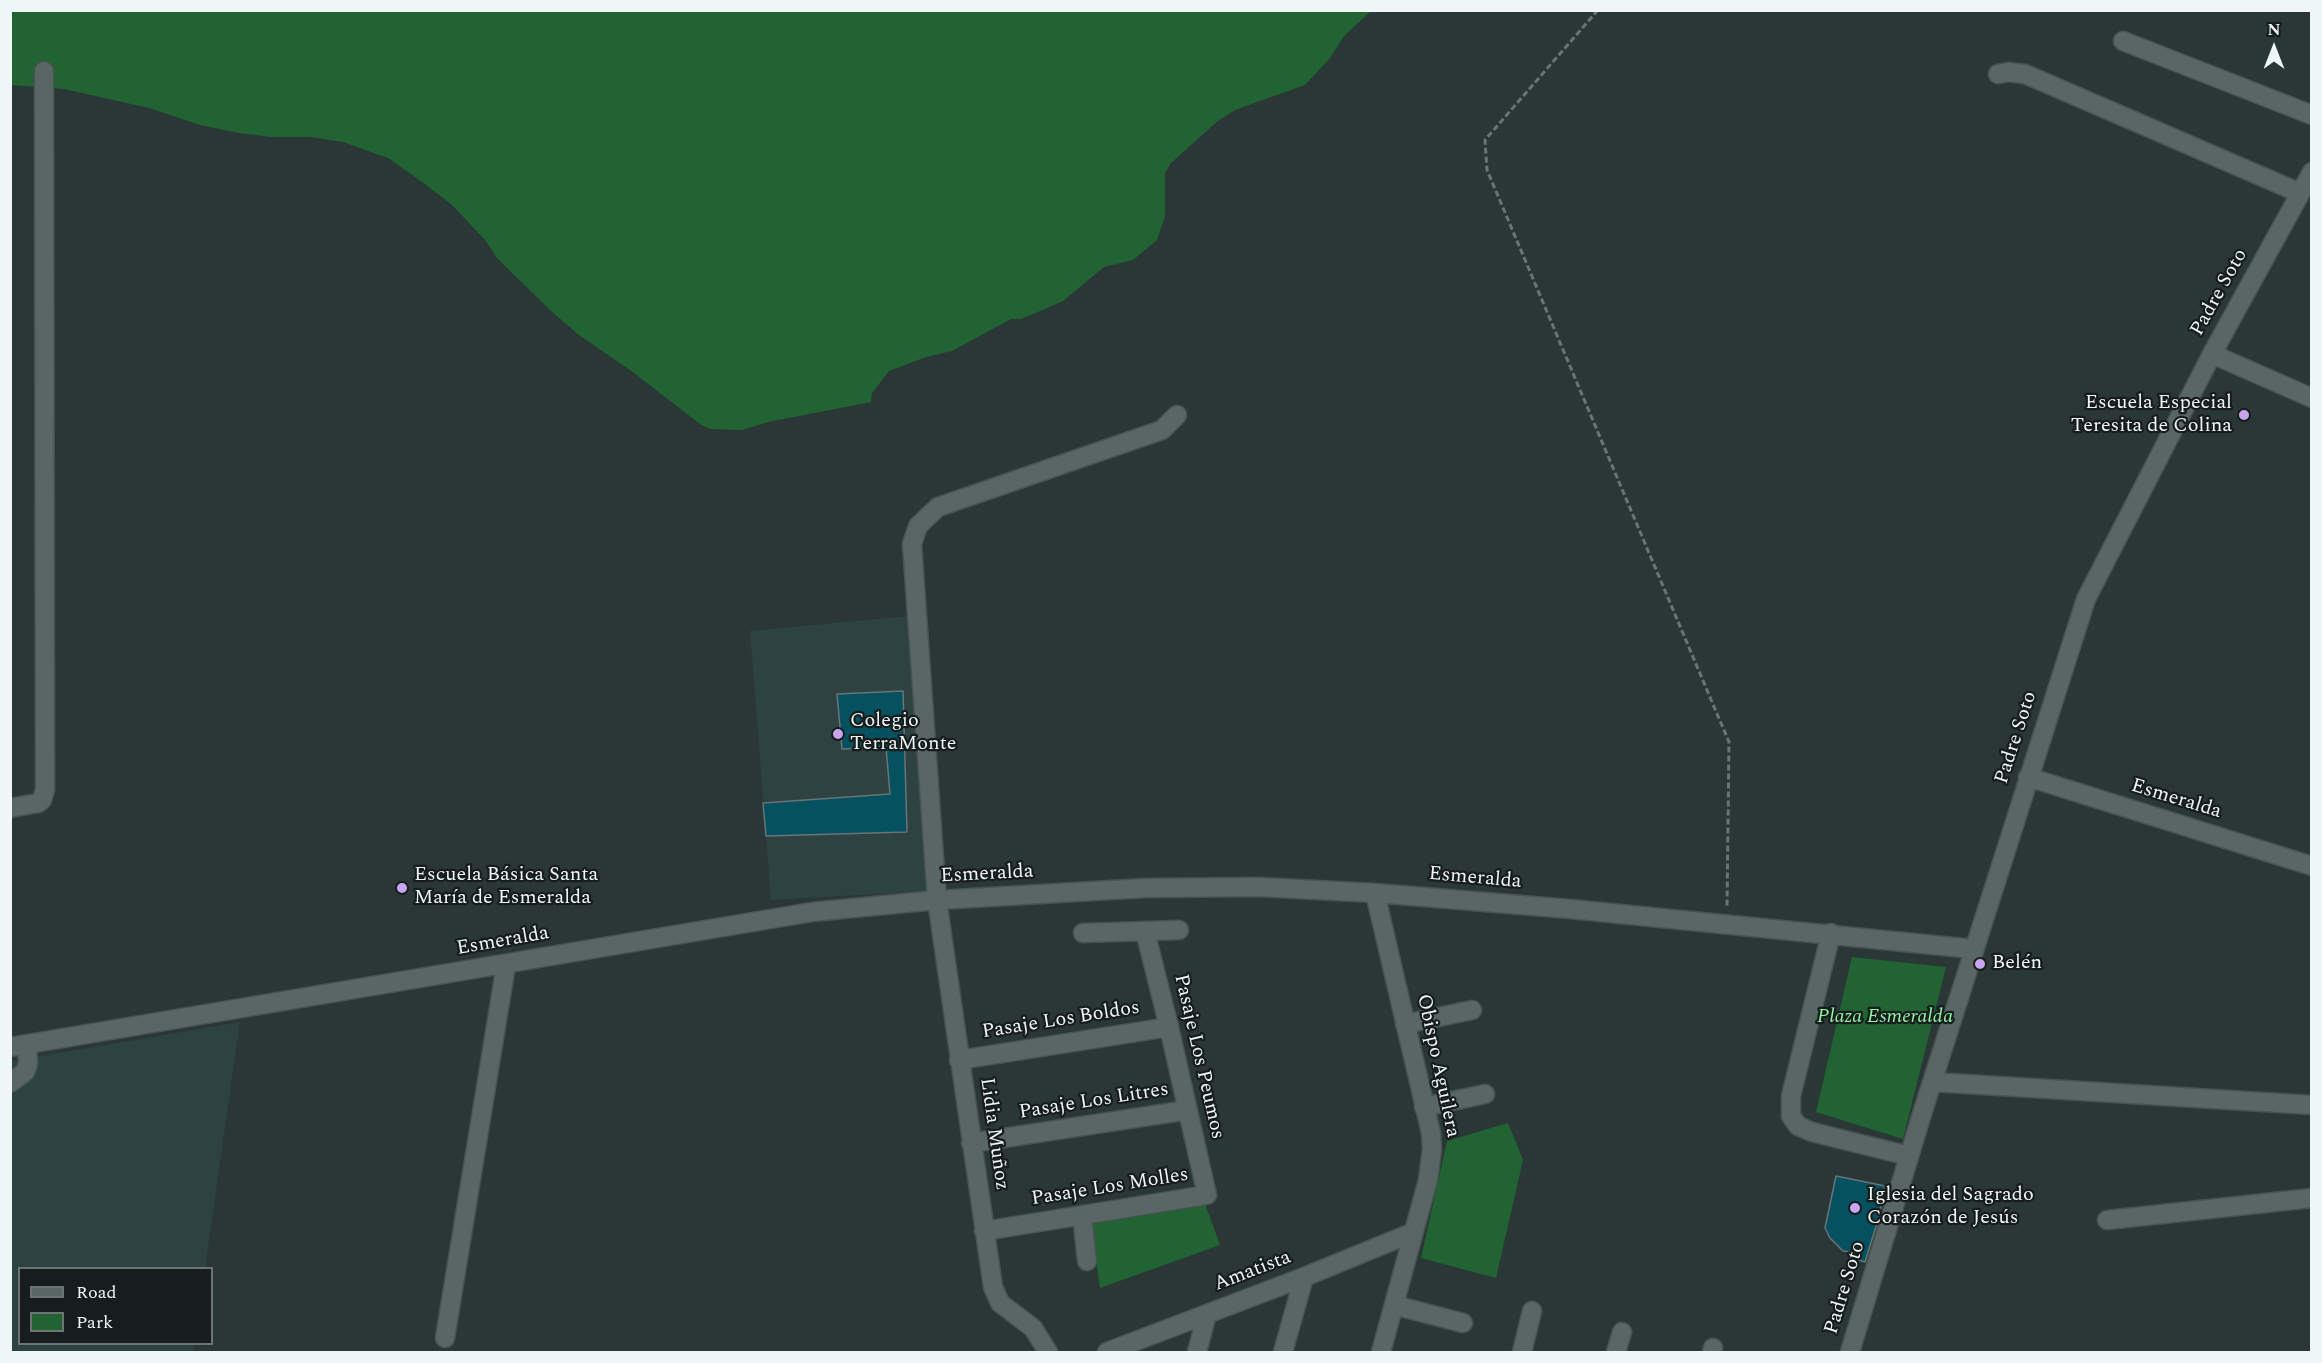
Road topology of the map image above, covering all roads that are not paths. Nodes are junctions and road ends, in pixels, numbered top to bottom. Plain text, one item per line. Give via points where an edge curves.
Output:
1 (2123, 41) dead end
2 (44, 71) dead end
3 (1998, 74) dead end
4 (2312, 115) edge
5 (2312, 172) edge
6 (2300, 193) junction
7 (2212, 354) junction
8 (2312, 398) edge
9 (1178, 415) dead end
10 (2028, 777) junction
11 (10, 808) edge
12 (2312, 866) edge
13 (1375, 893) junction
14 (937, 900) junction
15 (1179, 930) dead end
16 (1145, 931) junction
17 (1083, 933) dead end
18 (1831, 933) junction
19 (1974, 949) junction
20 (506, 965) junction
21 (1472, 1010) dead end
22 (1405, 1024) junction
23 (1169, 1027) junction
24 (19, 1046) edge
25 (959, 1060) junction
26 (1933, 1082) junction
27 (10, 1083) edge
28 (1485, 1094) dead end
29 (2312, 1106) edge
30 (1424, 1107) junction
31 (1188, 1110) junction
32 (971, 1143) junction
33 (1910, 1156) junction
34 (1207, 1195) joint
35 (2312, 1198) edge
36 (1082, 1215) junction
37 (2107, 1220) dead end
38 (984, 1232) junction
39 (1414, 1232) junction
40 (1087, 1261) dead end
41 (1304, 1277) junction
42 (1394, 1305) junction
43 (1532, 1311) dead end
44 (1207, 1314) junction
45 (1463, 1323) dead end
46 (1622, 1332) dead end
47 (445, 1338) dead end
48 (1137, 1347) edge
49 (1048, 1353) edge
50 (1107, 1353) edge
51 (1197, 1353) edge
52 (1283, 1353) edge
53 (1381, 1353) edge
54 (1522, 1353) edge
55 (1616, 1353) edge
56 (1851, 1353) edge

1 - 4 street
2 - 11 street via 45,790 38,803
3 - 6 street via 2025,74
5 - 6 street, Padre Soto
6 - 7 street, Padre Soto
7 - 8 street
7 - 10 street, Padre Soto via 2086,599
9 - 14 street, Lidia Muñoz via 1162,430 938,507 918,526 912,544
10 - 12 street, Esmeralda
10 - 19 street, Padre Soto
13 - 14 street, Esmeralda via 1203,887
13 - 18 street, Esmeralda
13 - 22 street, Obispo Aguilera
14 - 20 street, Esmeralda via 812,912
14 - 25 street, Lidia Muñoz
15 - 16 street
16 - 17 street
16 - 23 street, Pasaje Los Peumos
18 - 19 street, Esmeralda
18 - 33 street via 1791,1096 1791,1116 1798,1126 1812,1132
19 - 26 street, Padre Soto
20 - 24 street, Esmeralda
20 - 47 street
21 - 22 street
22 - 30 street, Obispo Aguilera
23 - 25 street, Pasaje Los Boldos
23 - 31 street, Pasaje Los Peumos
24 - 27 street via 28,1064 25,1072
25 - 32 street, Lidia Muñoz
26 - 29 street
26 - 33 street, Padre Soto
28 - 30 street
30 - 39 street, Obispo Aguilera via 1431,1133 1432,1160
31 - 32 street, Pasaje Los Litres
31 - 34 street, Pasaje Los Peumos
32 - 38 street, Lidia Muñoz
33 - 56 street, Padre Soto
34 - 36 street, Pasaje Los Molles
35 - 37 street
36 - 38 street, Pasaje Los Molles
36 - 40 street
38 - 49 street, Lidia Muñoz via 993,1287 1000,1303 1033,1328
39 - 41 street, Amatista
39 - 42 street, Obispo Aguilera
41 - 44 street, Amatista
41 - 52 street
42 - 45 street
42 - 53 street, Obispo Aguilera
43 - 54 street
44 - 48 street, Amatista
44 - 51 street
46 - 55 street
48 - 50 street, Amatista

